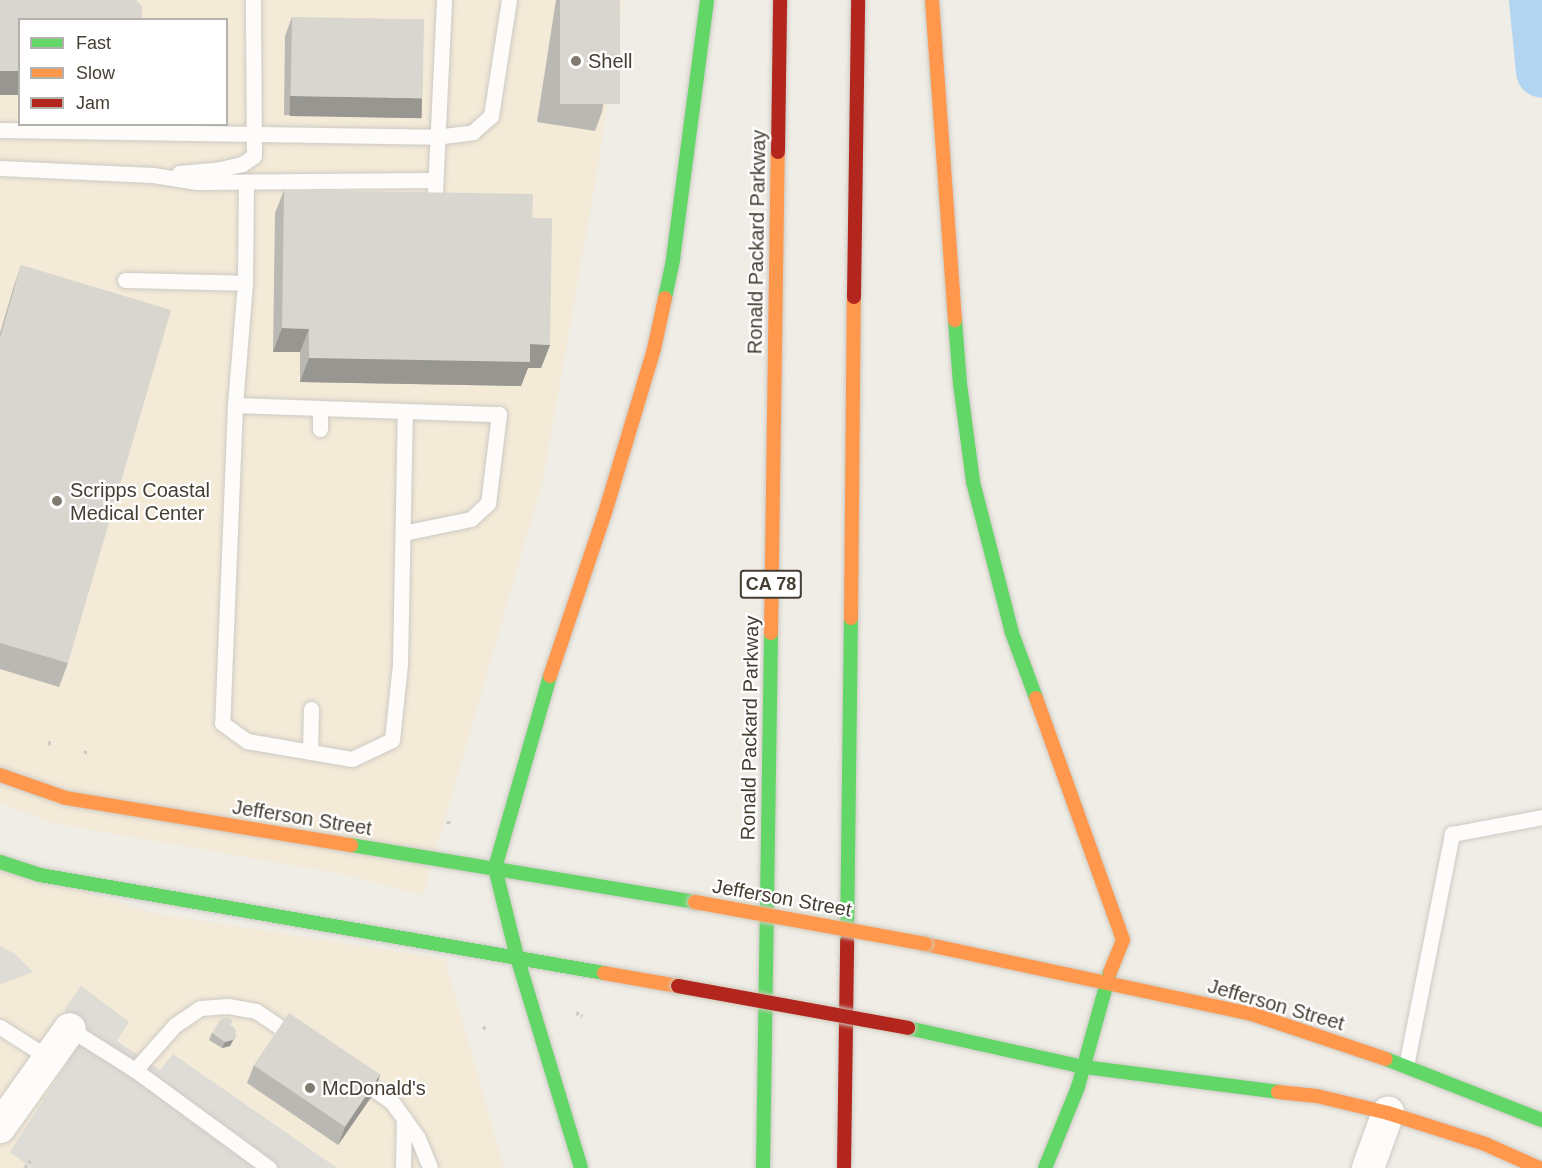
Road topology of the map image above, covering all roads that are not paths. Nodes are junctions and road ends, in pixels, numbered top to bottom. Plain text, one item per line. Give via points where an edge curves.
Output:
1 (253, 0) edge
2 (444, 0) edge
3 (509, 0) edge
4 (707, 0) edge
5 (780, 0) edge
6 (858, 0) edge
7 (932, 0) edge
8 (0, 130) edge
9 (254, 134) junction
10 (435, 137) junction
11 (0, 168) edge
12 (153, 175) junction
13 (434, 180) junction
14 (246, 182) junction
15 (434, 216) edge
16 (125, 280) dead end
17 (246, 283) junction
18 (235, 405) junction
19 (320, 408) junction
20 (405, 412) junction
21 (320, 429) dead end
22 (403, 532) junction
23 (311, 709) dead end
24 (310, 752) junction
25 (0, 775) edge
26 (1542, 817) edge
27 (0, 862) edge
28 (495, 868) junction
29 (517, 957) junction
30 (1106, 983) junction
31 (0, 1027) edge
32 (70, 1029) joint
33 (304, 1043) edge
34 (49, 1058) junction
35 (1084, 1066) junction
36 (1406, 1066) junction
37 (343, 1069) edge
38 (135, 1070) junction
39 (1388, 1113) junction
40 (404, 1118) junction
41 (1542, 1120) edge
42 (0, 1127) edge
43 (269, 1168) edge
44 (403, 1168) edge
45 (430, 1168) edge
46 (581, 1168) edge
47 (763, 1168) edge
48 (844, 1168) edge
49 (1045, 1168) edge
50 (1368, 1168) edge
51 (1539, 1168) edge

1 - 9 lane
2 - 10 lane
3 - 10 lane via 491,116 473,132
4 - 28 main road via 673,259 654,349 604,516 550,675
5 - 47 main road, Ronald Packard Parkway / CA 78
6 - 48 main road
7 - 30 main road via 960,384 973,482 1012,633 1123,940
8 - 9 lane
9 - 10 lane
9 - 12 lane via 254,156 242,164
10 - 13 lane
11 - 12 lane
12 - 14 lane via 196,182
13 - 14 lane
13 - 15 lane
14 - 17 lane
16 - 17 lane
17 - 18 lane
18 - 19 lane
18 - 24 lane via 222,723 247,741
19 - 20 lane
19 - 21 lane
20 - 22 lane
20 - 22 lane via 499,414 488,503 471,519
22 - 24 lane via 400,664 392,740 352,759
23 - 24 lane
25 - 28 main road, Jefferson Street via 66,798
26 - 36 lane via 1452,834
27 - 29 main road via 40,875
28 - 29 main road
28 - 30 main road, Jefferson Street, bridge via 925,944
29 - 35 main road, bridge via 908,1028
29 - 46 main road
30 - 35 main road
30 - 36 main road, Jefferson Street via 1251,1014
31 - 34 lane
32 - 34 street
32 - 38 lane
33 - 38 lane via 256,1011 228,1006 200,1008 174,1025
34 - 42 street
35 - 39 main road via 1317,1096
35 - 49 main road
36 - 41 main road, Jefferson Street
37 - 40 lane via 392,1102
38 - 43 lane
39 - 50 street
39 - 51 main road via 1485,1144
40 - 44 lane
40 - 45 lane via 418,1138

